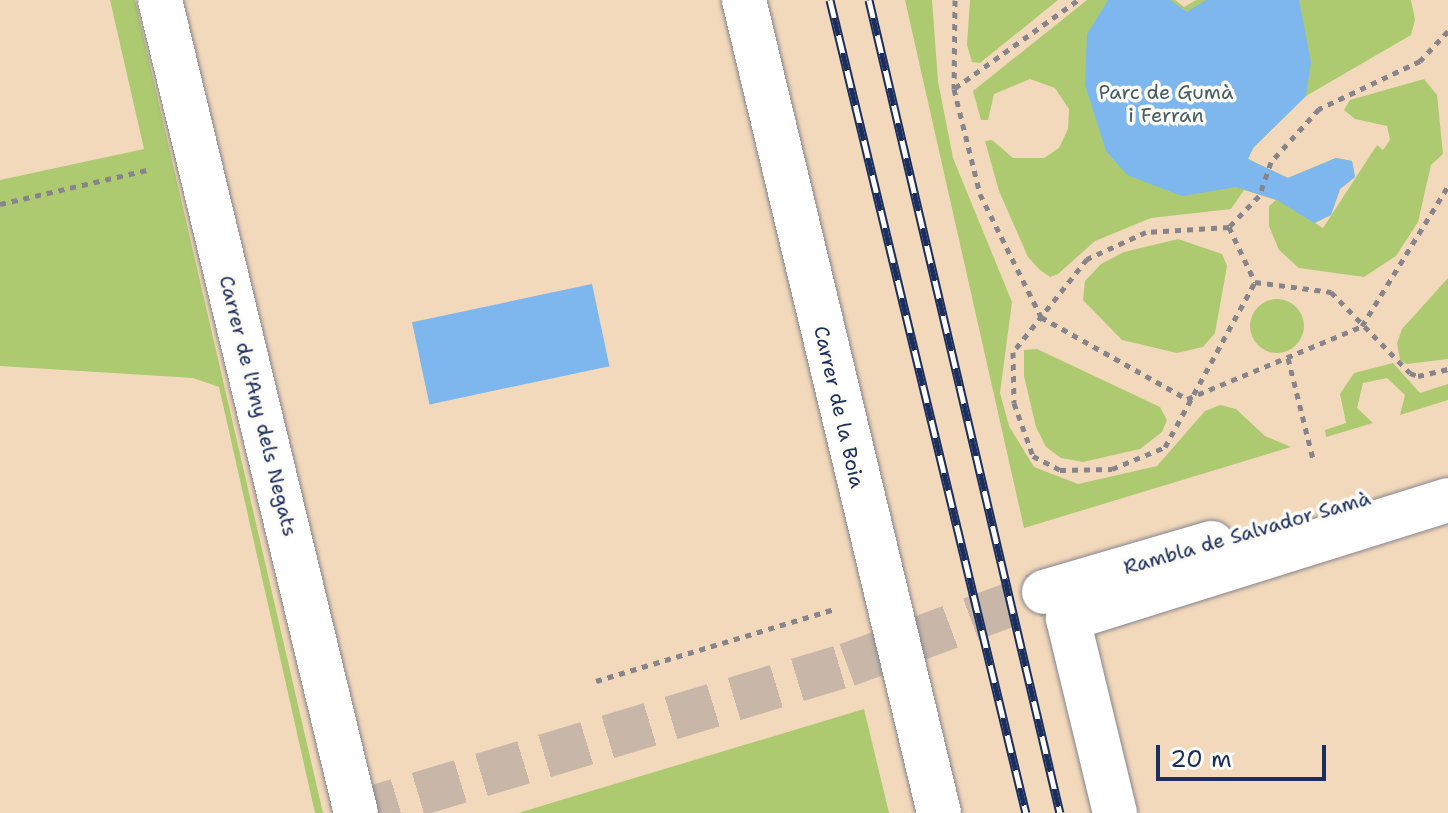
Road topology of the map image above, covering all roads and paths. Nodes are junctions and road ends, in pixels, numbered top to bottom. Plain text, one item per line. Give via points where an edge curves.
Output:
1 (160, 0) edge
2 (744, 0) edge
3 (955, 0) edge
4 (1078, 0) edge
5 (1448, 31) edge
6 (954, 89) junction
7 (158, 168) dead end
8 (1448, 186) edge
9 (0, 204) edge
10 (1229, 227) junction
11 (1255, 282) junction
12 (1041, 317) junction
13 (1362, 326) junction
14 (1288, 358) junction
15 (1448, 369) edge
16 (1187, 399) junction
17 (1313, 459) dead end
18 (1448, 472) edge
19 (1448, 500) edge
20 (1056, 606) junction
21 (835, 609) dead end
22 (596, 681) dead end
23 (356, 813) edge
24 (939, 813) edge
25 (1115, 813) edge

1 - 23 street, Carrer de l'Any dels Negats
2 - 24 street, Carrer de la Boia
3 - 6 path
4 - 6 path
5 - 10 path via 1420,61 1319,109 1271,162 1259,196
6 - 12 path via 980,194
7 - 9 path
8 - 13 path
10 - 11 path
10 - 12 path via 1146,232 1087,259
11 - 13 path via 1331,292
11 - 16 path
12 - 16 path
12 - 16 path via 1013,352 1014,403 1033,456 1060,470 1112,469 1165,447
13 - 14 path
13 - 15 path via 1410,373
14 - 16 path
14 - 17 path
18 - 20 street, Rambla de Salvador Samà
19 - 20 street, Rambla de Salvador Samà
20 - 25 street
21 - 22 path

